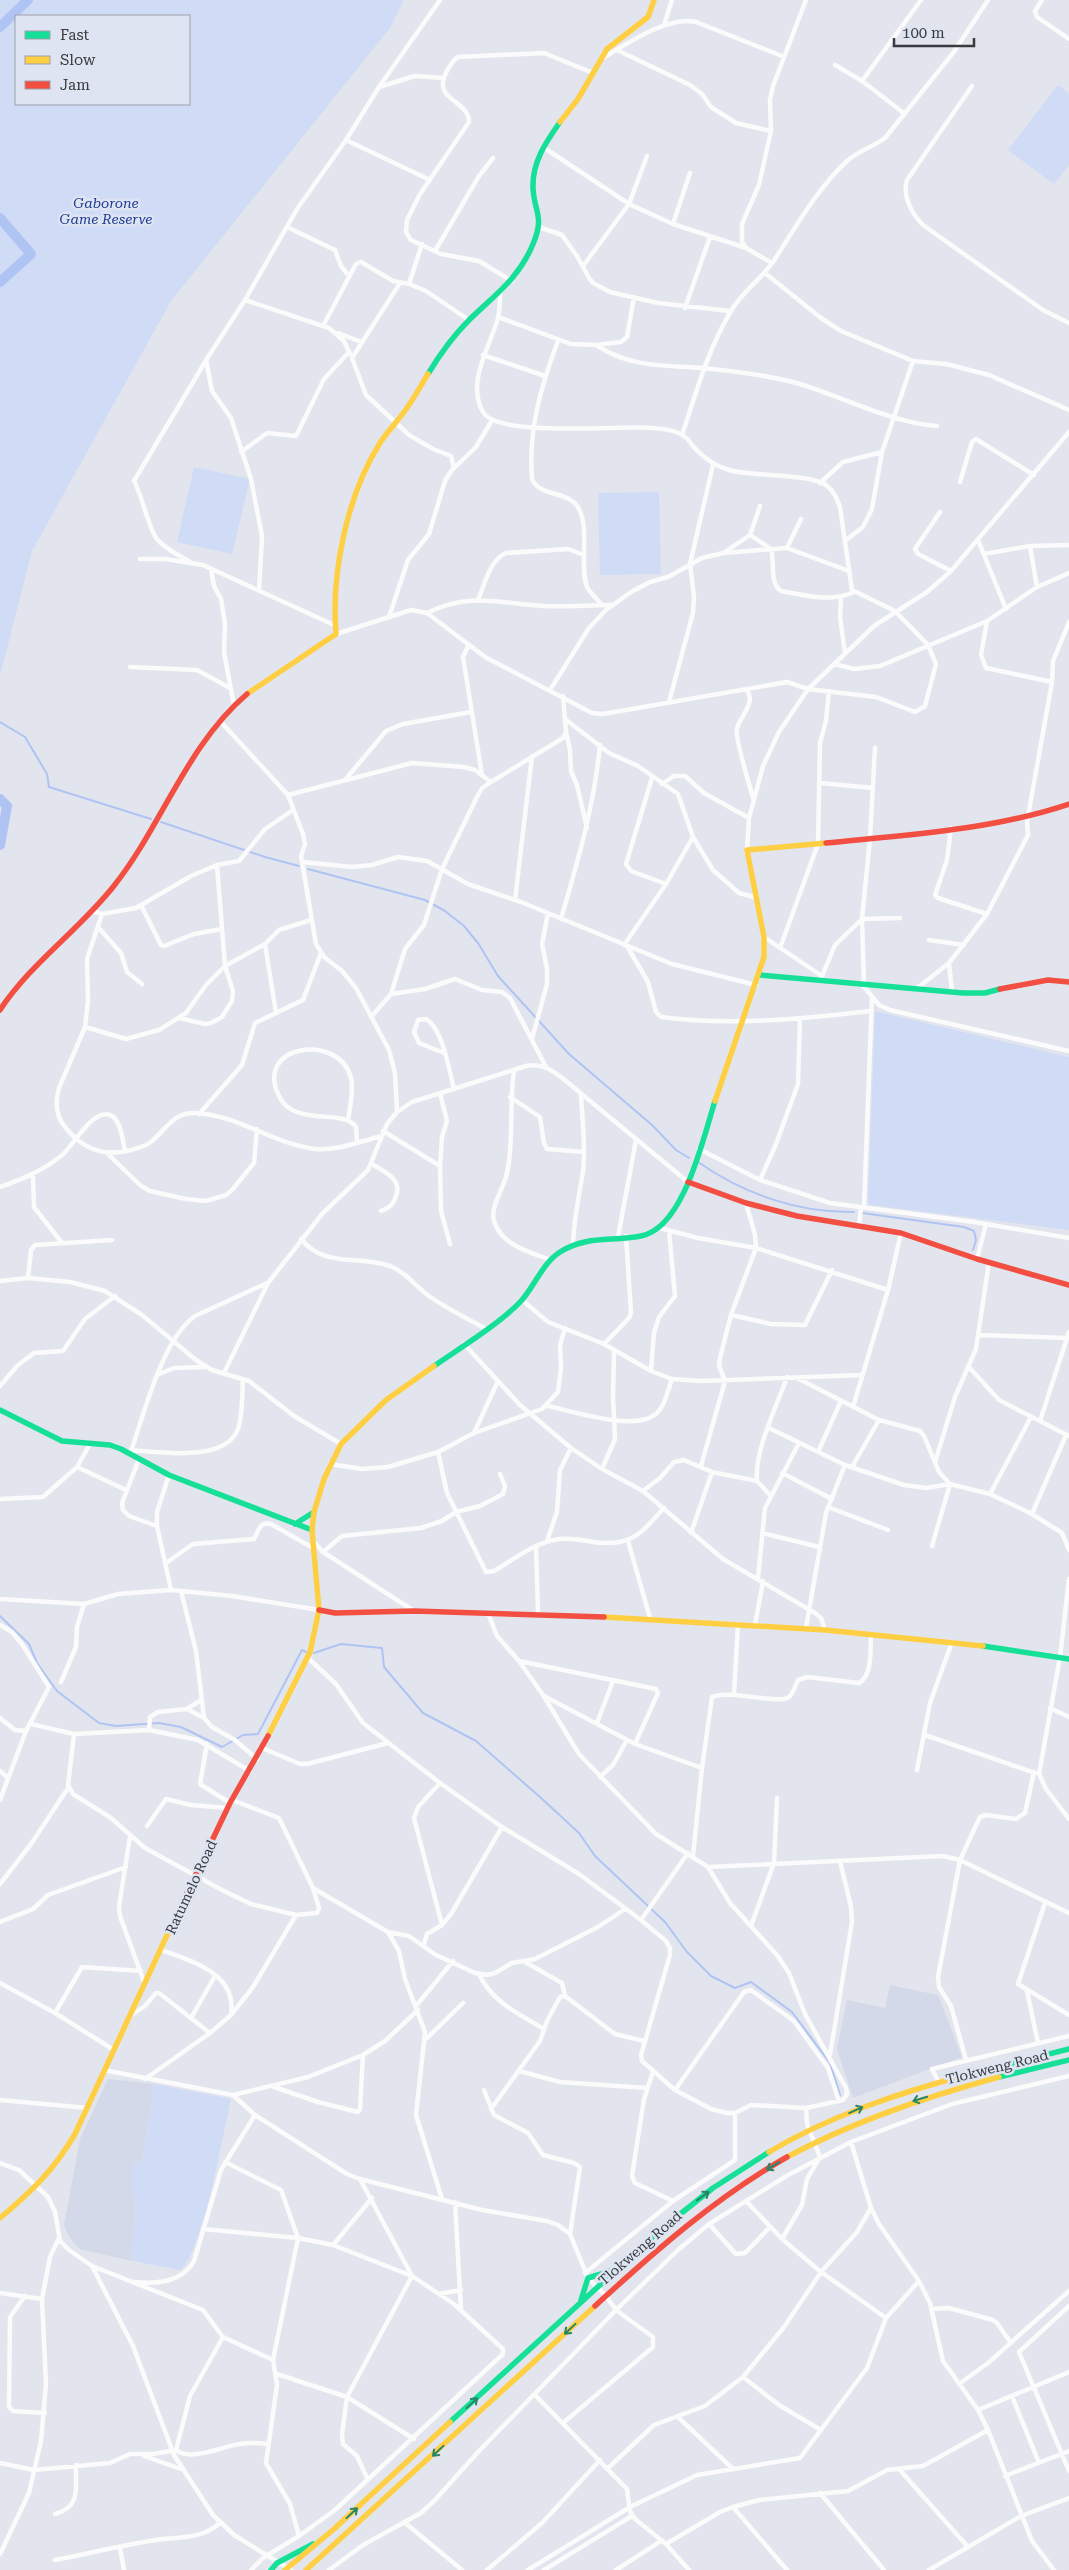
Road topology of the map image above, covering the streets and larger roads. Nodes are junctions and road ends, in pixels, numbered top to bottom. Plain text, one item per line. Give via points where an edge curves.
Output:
1 (440, 0) edge
2 (654, 0) edge
3 (672, 0) edge
4 (806, 0) edge
5 (921, 0) edge
6 (988, 0) edge
7 (1042, 0) edge
8 (664, 25) junction
9 (1069, 39) edge
10 (617, 50) junction
11 (782, 56) junction
12 (600, 60) junction
13 (835, 65) dead end
14 (593, 73) junction
15 (443, 78) junction
16 (862, 81) junction
17 (972, 86) dead end
18 (379, 87) junction
19 (905, 114) junction
20 (771, 131) junction
21 (346, 140) junction
22 (543, 148) junction
23 (648, 156) dead end
24 (493, 158) dead end
25 (690, 173) dead end
26 (430, 180) junction
27 (630, 204) junction
28 (673, 224) junction
29 (287, 227) junction
30 (539, 227) junction
31 (710, 237) junction
32 (422, 244) junction
33 (746, 248) junction
34 (435, 251) junction
35 (772, 262) junction
36 (583, 266) junction
37 (765, 273) junction
38 (349, 276) junction
39 (512, 281) junction
40 (400, 283) junction
41 (409, 284) junction
42 (500, 292) junction
43 (634, 297) junction
44 (245, 300) junction
45 (685, 308) junction
46 (730, 311) junction
47 (498, 318) junction
48 (469, 320) junction
49 (1069, 323) edge
50 (323, 326) junction
51 (336, 333) junction
52 (558, 341) junction
53 (361, 342) junction
54 (596, 345) junction
55 (349, 352) junction
56 (483, 355) junction
57 (352, 358) junction
58 (206, 360) junction
59 (913, 361) junction
60 (705, 368) junction
61 (545, 376) junction
62 (1069, 410) edge
63 (894, 416) junction
64 (396, 422) junction
65 (491, 422) junction
66 (937, 426) dead end
67 (532, 428) junction
68 (1069, 432) edge
69 (682, 435) junction
70 (241, 452) junction
71 (882, 452) junction
72 (713, 465) junction
73 (454, 468) junction
74 (1034, 475) junction
75 (820, 482) junction
76 (960, 482) dead end
77 (760, 506) dead end
78 (940, 512) dead end
79 (801, 520) dead end
80 (750, 535) junction
81 (846, 540) junction
82 (978, 540) junction
83 (738, 543) junction
84 (1069, 545) edge
85 (1030, 546) junction
86 (787, 548) junction
87 (771, 549) junction
88 (742, 552) junction
89 (723, 553) junction
90 (984, 554) junction
91 (584, 555) junction
92 (140, 559) dead end
93 (190, 562) junction
94 (690, 564) junction
95 (211, 569) junction
96 (849, 571) junction
97 (952, 571) junction
98 (1069, 573) edge
99 (1037, 587) junction
100 (259, 591) junction
101 (854, 592) junction
102 (841, 598) junction
103 (478, 600) junction
104 (602, 605) junction
105 (612, 605) junction
106 (1006, 609) junction
107 (895, 611) junction
108 (427, 612) junction
109 (389, 617) junction
110 (987, 622) junction
111 (1069, 622) edge
112 (334, 625) junction
113 (336, 634) junction
114 (928, 645) junction
115 (468, 646) junction
116 (845, 653) junction
117 (834, 664) junction
118 (130, 667) dead end
119 (1052, 682) junction
120 (230, 688) junction
121 (550, 690) junction
122 (808, 690) junction
123 (829, 691) junction
124 (749, 693) junction
125 (563, 696) junction
126 (670, 702) junction
127 (234, 706) junction
128 (471, 712) junction
129 (565, 719) junction
130 (220, 721) junction
131 (566, 732) junction
132 (600, 745) junction
133 (875, 748) dead end
134 (532, 756) junction
135 (482, 775) junction
136 (652, 778) junction
137 (344, 781) junction
138 (491, 782) junction
139 (662, 784) junction
140 (820, 784) junction
141 (873, 788) junction
142 (288, 795) junction
143 (754, 799) junction
144 (1069, 804) edge
145 (293, 810) junction
146 (1030, 815) junction
147 (749, 818) junction
148 (951, 828) junction
149 (588, 830) junction
150 (693, 837) junction
151 (870, 838) junction
152 (818, 844) junction
153 (747, 850) junction
154 (303, 862) junction
155 (217, 865) junction
156 (442, 869) junction
157 (666, 884) junction
158 (754, 896) junction
159 (515, 900) junction
160 (141, 905) junction
161 (92, 910) junction
162 (548, 913) junction
163 (102, 914) junction
164 (987, 914) junction
165 (900, 918) dead end
166 (561, 919) junction
167 (862, 919) junction
168 (311, 920) junction
169 (98, 927) junction
170 (222, 929) junction
171 (764, 937) junction
172 (929, 940) dead end
173 (265, 944) junction
174 (964, 945) junction
175 (625, 946) junction
176 (780, 948) junction
177 (321, 953) junction
178 (949, 963) junction
179 (225, 966) junction
180 (760, 975) junction
181 (821, 978) junction
182 (1069, 982) edge
183 (862, 983) junction
184 (142, 984) dead end
185 (756, 985) junction
186 (916, 989) junction
187 (952, 992) junction
188 (391, 994) junction
189 (872, 996) junction
190 (0, 1010) edge
191 (871, 1011) junction
192 (276, 1013) junction
193 (371, 1017) junction
194 (179, 1018) junction
195 (800, 1019) junction
196 (743, 1021) junction
197 (85, 1027) junction
198 (532, 1039) junction
199 (1069, 1051) edge
200 (444, 1053) junction
201 (546, 1067) junction
202 (514, 1071) junction
203 (454, 1089) junction
204 (440, 1093) junction
205 (581, 1094) junction
206 (510, 1096) junction
207 (397, 1112) junction
208 (199, 1114) junction
209 (348, 1120) junction
210 (257, 1129) junction
211 (382, 1133) junction
212 (74, 1138) junction
213 (636, 1140) junction
214 (358, 1142) junction
215 (699, 1149) junction
216 (125, 1151) junction
217 (584, 1152) junction
218 (108, 1154) junction
219 (372, 1164) junction
220 (440, 1166) junction
221 (34, 1176) junction
222 (760, 1180) junction
223 (688, 1182) junction
224 (0, 1187) edge
225 (746, 1203) junction
226 (862, 1207) junction
227 (381, 1211) dead end
228 (986, 1224) junction
229 (859, 1227) junction
230 (660, 1228) junction
231 (669, 1230) junction
232 (901, 1233) junction
233 (626, 1236) junction
234 (618, 1237) junction
235 (1069, 1238) edge
236 (301, 1239) junction
237 (112, 1240) dead end
238 (62, 1243) junction
239 (450, 1244) dead end
240 (573, 1244) junction
241 (756, 1248) junction
242 (977, 1259) junction
243 (551, 1260) junction
244 (990, 1262) junction
245 (832, 1270) junction
246 (28, 1278) junction
247 (0, 1281) edge
248 (268, 1283) junction
249 (1069, 1285) edge
250 (888, 1290) junction
251 (115, 1296) junction
252 (522, 1300) junction
253 (731, 1315) junction
254 (565, 1328) junction
255 (486, 1329) junction
256 (1069, 1332) edge
257 (980, 1336) junction
258 (1067, 1338) junction
259 (173, 1340) junction
260 (464, 1344) junction
261 (604, 1344) junction
262 (614, 1351) junction
263 (205, 1366) junction
264 (968, 1366) junction
265 (651, 1371) junction
266 (224, 1372) junction
267 (159, 1374) junction
268 (862, 1375) junction
269 (787, 1377) junction
270 (795, 1377) junction
271 (243, 1379) junction
272 (672, 1379) junction
273 (498, 1381) junction
274 (725, 1381) junction
275 (0, 1386) edge
276 (841, 1401) junction
277 (548, 1406) junction
278 (853, 1407) junction
279 (0, 1410) edge
280 (531, 1413) junction
281 (1031, 1417) junction
282 (613, 1420) junction
283 (879, 1420) junction
284 (1040, 1421) junction
285 (769, 1428) junction
286 (474, 1433) junction
287 (1068, 1435) edge
288 (799, 1443) junction
289 (90, 1444) junction
290 (341, 1444) junction
291 (571, 1448) junction
292 (130, 1452) junction
293 (438, 1452) junction
294 (818, 1452) junction
295 (139, 1459) junction
296 (935, 1462) junction
297 (330, 1464) junction
298 (846, 1464) junction
299 (701, 1466) junction
300 (77, 1467) junction
301 (852, 1467) junction
302 (602, 1469) junction
303 (712, 1472) junction
304 (782, 1473) junction
305 (500, 1474) dead end
306 (169, 1476) junction
307 (757, 1481) junction
308 (950, 1484) junction
309 (126, 1490) junction
310 (643, 1491) junction
311 (990, 1494) junction
312 (771, 1496) junction
313 (0, 1499) edge
314 (832, 1499) junction
315 (828, 1507) junction
316 (664, 1508) junction
317 (314, 1512) junction
318 (456, 1512) junction
319 (1032, 1514) junction
320 (295, 1524) junction
321 (157, 1526) junction
322 (312, 1530) junction
323 (888, 1530) dead end
324 (762, 1533) junction
325 (691, 1534) junction
326 (547, 1541) junction
327 (628, 1541) junction
328 (313, 1544) junction
329 (536, 1546) junction
330 (932, 1546) dead end
331 (818, 1548) junction
332 (1069, 1550) edge
333 (323, 1552) junction
334 (166, 1563) junction
335 (1069, 1578) edge
336 (760, 1579) junction
337 (171, 1590) junction
338 (181, 1591) junction
339 (1068, 1596) edge
340 (0, 1599) edge
341 (84, 1604) junction
342 (808, 1608) junction
343 (319, 1610) junction
344 (414, 1611) junction
345 (488, 1613) junction
346 (538, 1614) junction
347 (650, 1618) junction
348 (738, 1624) junction
349 (0, 1625) edge
350 (755, 1625) junction
351 (806, 1628) junction
352 (825, 1630) junction
353 (871, 1635) junction
354 (952, 1642) junction
355 (308, 1657) junction
356 (1060, 1658) junction
357 (1069, 1659) edge
358 (519, 1661) junction
359 (613, 1681) junction
360 (61, 1682) dead end
361 (734, 1694) junction
362 (543, 1696) junction
363 (201, 1700) junction
364 (1050, 1708) junction
365 (187, 1709) junction
366 (1069, 1717) edge
367 (0, 1718) edge
368 (204, 1718) junction
369 (597, 1722) junction
370 (31, 1724) junction
371 (148, 1730) junction
372 (26, 1732) junction
373 (74, 1734) junction
374 (925, 1735) junction
375 (627, 1740) junction
376 (388, 1743) junction
377 (207, 1744) junction
378 (635, 1744) junction
379 (262, 1748) junction
380 (257, 1758) junction
381 (702, 1768) junction
382 (917, 1770) dead end
383 (0, 1771) edge
384 (250, 1771) junction
385 (1034, 1772) junction
386 (1039, 1774) junction
387 (7, 1777) junction
388 (600, 1777) junction
389 (440, 1783) junction
390 (68, 1788) junction
391 (777, 1798) dead end
392 (0, 1800) edge
393 (230, 1804) junction
394 (1069, 1819) edge
395 (147, 1826) dead end
396 (502, 1827) junction
397 (130, 1837) junction
398 (688, 1853) junction
399 (693, 1856) junction
400 (960, 1860) junction
401 (840, 1861) junction
402 (774, 1863) junction
403 (126, 1867) junction
404 (708, 1868) junction
405 (195, 1875) junction
406 (0, 1884) edge
407 (314, 1888) junction
408 (1046, 1903) junction
409 (625, 1909) junction
410 (1069, 1913) edge
411 (296, 1915) junction
412 (641, 1920) junction
413 (0, 1922) edge
414 (442, 1925) junction
415 (751, 1926) junction
416 (388, 1932) junction
417 (424, 1944) junction
418 (161, 1950) junction
419 (453, 1961) junction
420 (525, 1962) junction
421 (141, 1971) junction
422 (479, 1974) junction
423 (215, 1976) junction
424 (144, 1982) junction
425 (0, 1983) edge
426 (1026, 1991) junction
427 (564, 1996) junction
428 (463, 2003) dead end
429 (417, 2008) junction
430 (55, 2013) junction
431 (231, 2015) junction
432 (1069, 2015) edge
433 (130, 2016) junction
434 (191, 2018) junction
435 (813, 2028) junction
436 (544, 2029) junction
437 (210, 2033) junction
438 (804, 2034) junction
439 (1069, 2036) edge
440 (426, 2039) junction
441 (644, 2041) junction
442 (1038, 2043) junction
443 (1069, 2049) edge
444 (114, 2050) junction
445 (363, 2055) junction
446 (830, 2056) junction
447 (966, 2060) junction
448 (1069, 2060) edge
449 (104, 2070) junction
450 (518, 2071) junction
451 (653, 2072) junction
452 (1069, 2076) edge
453 (145, 2079) junction
454 (938, 2081) junction
455 (274, 2087) junction
456 (647, 2088) junction
457 (484, 2090) dead end
458 (675, 2090) junction
459 (233, 2095) junction
460 (0, 2100) edge
461 (839, 2101) junction
462 (88, 2108) junction
463 (806, 2108) junction
464 (491, 2109) junction
465 (735, 2113) junction
466 (255, 2115) junction
467 (811, 2131) junction
468 (816, 2142) junction
469 (851, 2142) junction
470 (820, 2157) junction
471 (226, 2162) junction
472 (0, 2163) edge
473 (360, 2179) junction
474 (37, 2187) junction
475 (372, 2198) junction
476 (442, 2199) junction
477 (673, 2201) junction
478 (746, 2201) junction
479 (454, 2202) junction
480 (871, 2208) junction
481 (0, 2218) edge
482 (709, 2224) junction
483 (770, 2227) junction
484 (203, 2229) junction
485 (570, 2234) junction
486 (59, 2238) junction
487 (298, 2238) junction
488 (782, 2239) junction
489 (333, 2245) junction
490 (624, 2260) junction
491 (92, 2266) junction
492 (821, 2272) junction
493 (586, 2275) junction
494 (412, 2276) junction
495 (919, 2281) junction
496 (133, 2282) junction
497 (597, 2286) junction
498 (461, 2290) junction
499 (1069, 2291) edge
500 (0, 2294) edge
501 (438, 2294) junction
502 (25, 2296) junction
503 (606, 2296) junction
504 (42, 2299) junction
505 (579, 2303) junction
506 (1069, 2306) edge
507 (931, 2309) junction
508 (461, 2310) junction
509 (616, 2310) junction
510 (886, 2318) junction
511 (223, 2337) junction
512 (1011, 2343) junction
513 (273, 2360) junction
514 (1069, 2372) edge
515 (277, 2374) junction
516 (743, 2376) junction
517 (959, 2384) junction
518 (1035, 2386) junction
519 (535, 2395) junction
520 (1012, 2396) junction
521 (347, 2397) junction
522 (978, 2410) junction
523 (44, 2413) junction
524 (678, 2417) junction
525 (563, 2423) junction
526 (821, 2430) junction
527 (988, 2430) junction
528 (414, 2439) junction
529 (268, 2444) junction
530 (174, 2450) junction
531 (1069, 2451) edge
532 (1062, 2454) junction
533 (141, 2455) junction
534 (600, 2460) junction
535 (0, 2463) edge
536 (1039, 2463) junction
537 (76, 2465) junction
538 (732, 2468) junction
539 (181, 2469) junction
540 (607, 2469) junction
541 (899, 2469) junction
542 (34, 2470) junction
543 (1069, 2471) edge
544 (1006, 2476) junction
545 (368, 2480) junction
546 (820, 2493) junction
547 (1069, 2498) edge
548 (630, 2507) junction
549 (733, 2507) junction
550 (55, 2514) dead end
551 (632, 2516) junction
552 (1021, 2516) junction
553 (404, 2522) junction
554 (220, 2523) junction
555 (329, 2534) junction
556 (299, 2536) junction
557 (664, 2543) junction
558 (968, 2547) junction
559 (120, 2548) junction
560 (0, 2554) edge
561 (268, 2555) junction
562 (55, 2560) dead end
563 (277, 2563) junction
564 (288, 2569) edge
565 (124, 2570) edge
566 (251, 2570) edge
567 (271, 2570) edge
568 (306, 2570) edge
569 (329, 2570) edge
570 (462, 2570) edge
571 (487, 2570) edge
572 (528, 2570) edge
573 (544, 2570) edge
574 (616, 2570) edge
575 (688, 2570) edge
576 (787, 2570) edge
577 (884, 2570) edge
578 (929, 2570) edge
579 (1054, 2570) edge

1 - 18 street
2 - 12 street via 648,17 613,42
3 - 8 street
4 - 11 street
5 - 16 street
6 - 19 street via 953,53
7 - 9 street via 1035,11 1037,17
8 - 10 street
8 - 11 street via 684,20 696,22
10 - 12 street
10 - 20 street via 690,85 711,107 736,123
11 - 20 street via 770,100
12 - 14 street
13 - 16 street
14 - 15 street via 551,54 536,53 458,57
14 - 22 street
15 - 18 street via 420,75
15 - 26 street via 446,96 467,112 469,122
16 - 19 street
17 - 49 street via 907,180 910,207 923,225 1044,310
18 - 21 street
19 - 35 street via 885,138 853,156 828,181
20 - 33 street via 759,185 742,224 742,242
21 - 26 street
21 - 29 street
22 - 27 street
22 - 30 street via 537,158 533,180
23 - 27 street
24 - 34 street
25 - 28 street
26 - 32 street via 407,220 408,236
27 - 28 street
27 - 36 street
28 - 31 street
29 - 38 street via 335,250
29 - 44 street
30 - 36 street via 562,236
30 - 39 street via 526,259
31 - 33 street
31 - 45 street
32 - 34 street
32 - 41 street
33 - 35 street
34 - 39 street via 479,261
35 - 37 street
36 - 43 street via 589,278 600,288
37 - 46 street
37 - 59 street via 841,331
38 - 40 street via 356,264 364,262
38 - 50 street
39 - 42 street
40 - 41 street
40 - 53 street
41 - 48 street
42 - 47 street
42 - 48 street
43 - 45 street
43 - 54 street via 627,337 621,342
44 - 50 street
44 - 58 street
45 - 46 street
46 - 60 street
47 - 52 street
47 - 56 street
48 - 64 street via 442,352
50 - 51 street
51 - 53 street
51 - 55 street
52 - 54 street
52 - 61 street
53 - 57 street
54 - 60 street via 620,359 638,363
55 - 57 street
55 - 70 street via 324,380 296,436 268,433
56 - 61 street
56 - 65 street via 479,399 482,412
57 - 64 street via 366,395
58 - 70 street via 212,390 231,418
58 - 93 street via 134,481 157,540
59 - 62 street via 989,375
59 - 63 street
60 - 63 street via 800,384
60 - 69 street
61 - 67 street
63 - 66 street via 912,423
63 - 71 street
64 - 73 street via 417,440 451,456
64 - 112 street via 380,442 353,498 338,572
65 - 67 street
65 - 73 street via 476,447
67 - 69 street via 652,428
67 - 91 street via 532,479 536,486 567,497 578,507
68 - 74 street
69 - 72 street
70 - 100 street via 251,479 262,536
71 - 75 street via 843,462
71 - 81 street via 872,509 866,523
72 - 75 street via 748,474
72 - 94 street
73 - 109 street via 445,481 429,534 408,560
74 - 76 street via 976,440 972,442
74 - 82 street
75 - 81 street via 836,496
77 - 80 street
78 - 97 street via 915,549 918,554
79 - 86 street
80 - 83 street
80 - 87 street
81 - 96 street
82 - 90 street
82 - 97 street
83 - 88 street
83 - 89 street
84 - 85 street
85 - 90 street
85 - 99 street
86 - 87 street
86 - 96 street
87 - 88 street
87 - 102 street via 776,588
88 - 89 street
89 - 94 street
90 - 106 street
91 - 103 street via 568,549 506,552 492,564
91 - 104 street via 587,586
92 - 93 street
93 - 95 street
94 - 105 street via 668,578 650,582
94 - 126 street via 693,613
95 - 100 street
95 - 120 street via 214,586 221,598
96 - 101 street
97 - 107 street via 927,592
98 - 99 street
99 - 106 street
100 - 112 street
101 - 102 street
101 - 107 street
102 - 116 street
103 - 104 street via 543,606
103 - 108 street via 453,602
104 - 105 street
105 - 121 street via 589,628
106 - 110 street
107 - 114 street
107 - 116 street
108 - 109 street via 411,610
108 - 115 street
109 - 113 street
110 - 114 street
110 - 119 street via 981,655 986,668
111 - 119 street via 1053,661
112 - 113 street
113 - 127 street
114 - 117 street via 870,668 854,669
114 - 123 street via 935,667 925,706 921,710 915,712 876,697
115 - 121 street
115 - 128 street via 464,654
116 - 117 street
117 - 122 street
118 - 120 street via 197,670
119 - 146 street
120 - 127 street
121 - 125 street
122 - 123 street
122 - 124 street via 792,682
122 - 143 street via 778,732 763,766
123 - 140 street via 820,743
124 - 126 street
124 - 143 street via 736,733
125 - 126 street via 598,714
125 - 129 street
127 - 130 street
128 - 135 street
128 - 137 street via 403,724 386,731
129 - 131 street
129 - 132 street
130 - 142 street
130 - 161 street via 122,876
131 - 134 street via 558,742
131 - 149 street via 571,771
132 - 136 street via 614,756 638,766
132 - 149 street
133 - 141 street
134 - 138 street
134 - 159 street
135 - 137 street via 464,767 412,763
135 - 138 street
136 - 139 street
136 - 157 street via 626,864 631,871
137 - 142 street
138 - 156 street via 482,788
139 - 147 street via 669,779 687,776 704,793
139 - 150 street via 680,798
140 - 141 street
140 - 152 street
141 - 151 street
142 - 145 street
143 - 147 street
144 - 146 street
145 - 154 street via 305,844
145 - 155 street via 265,829 241,860
146 - 148 street
146 - 164 street via 1028,835
147 - 153 street
148 - 151 street
148 - 164 street via 947,860 935,894 938,898
149 - 166 street
150 - 157 street
150 - 158 street via 713,870 739,893
151 - 152 street
151 - 167 street
152 - 153 street
152 - 176 street
153 - 158 street
154 - 156 street via 362,867 388,858 407,857 427,861
154 - 168 street
155 - 160 street
155 - 170 street
156 - 159 street via 468,884
156 - 188 street via 424,925 405,949
157 - 175 street
158 - 171 street
159 - 162 street
160 - 163 street via 123,912
160 - 170 street via 164,946 194,934
161 - 163 street
161 - 190 street via 29,970
162 - 166 street
162 - 198 street via 542,944 547,984
163 - 169 street
164 - 174 street
165 - 167 street
166 - 175 street
167 - 181 street via 835,945
167 - 183 street
168 - 173 street via 279,930
168 - 177 street
169 - 184 street via 121,953 128,972
169 - 197 street via 87,959
170 - 179 street
171 - 176 street
171 - 180 street
172 - 174 street
173 - 179 street
173 - 192 street
174 - 178 street
175 - 185 street via 672,964
175 - 196 street via 652,990 658,1016
176 - 181 street
177 - 192 street via 303,1000
177 - 193 street via 348,977
178 - 186 street
178 - 187 street
179 - 194 street
179 - 194 street via 233,996 222,1017 205,1024
180 - 181 street
180 - 185 street
181 - 183 street
182 - 187 street via 1023,983 985,993
183 - 186 street
183 - 189 street
185 - 196 street
186 - 187 street
188 - 193 street
188 - 198 street via 425,989 455,979 482,990 502,992 510,998
189 - 191 street
189 - 199 street via 879,1005 890,1010
191 - 195 street
191 - 226 street
192 - 208 street via 252,1027 242,1065
193 - 207 street via 393,1061
194 - 197 street via 159,1030 126,1039
195 - 196 street
195 - 222 street via 798,1084
196 - 215 street
197 - 212 street via 56,1098 57,1114
198 - 201 street
200 - 200 street via 435,1026 426,1019 418,1020 414,1032 419,1043
200 - 203 street
201 - 202 street via 532,1065
201 - 205 street
202 - 203 street
202 - 206 street
203 - 204 street
204 - 207 street via 412,1102
204 - 220 street via 447,1121
205 - 213 street
205 - 217 street
206 - 217 street via 540,1117 547,1149
206 - 243 street via 508,1170 493,1218 507,1240
207 - 211 street
208 - 210 street
208 - 216 street via 177,1117 151,1143
209 - 209 street via 309,1116 281,1100 274,1081 283,1058 301,1050 314,1050 332,1054 345,1065 352,1080
209 - 214 street via 356,1127
210 - 214 street via 288,1143 316,1149
210 - 218 street via 254,1163 226,1195 206,1200 150,1191 140,1186
211 - 214 street
211 - 219 street
211 - 220 street
212 - 216 street via 95,1118 108,1114 117,1120
212 - 218 street
212 - 221 street via 65,1153
213 - 223 street
213 - 234 street
215 - 222 street
215 - 223 street
216 - 218 street
217 - 240 street
219 - 227 street via 394,1177 398,1185 393,1204
219 - 236 street
220 - 239 street via 441,1211
221 - 224 street
221 - 238 street via 34,1207
222 - 226 street via 830,1203
223 - 225 street
223 - 230 street via 672,1215
225 - 229 street
225 - 241 street
226 - 228 street
226 - 229 street
228 - 235 street
228 - 242 street
229 - 232 street
230 - 231 street
230 - 233 street via 641,1236
231 - 241 street
231 - 265 street via 675,1296 659,1317 654,1333
232 - 242 street
232 - 250 street
233 - 234 street
233 - 261 street via 630,1318
234 - 240 street via 591,1238
236 - 248 street
236 - 255 street via 312,1250 329,1258 391,1266 429,1296
237 - 238 street
238 - 246 street via 33,1246
240 - 243 street, Ratumelo Road
241 - 245 street
241 - 253 street
242 - 244 street
243 - 252 street, Ratumelo Road
244 - 249 street
244 - 257 street
245 - 250 street
245 - 253 street via 805,1325 771,1324
246 - 247 street
246 - 251 street via 88,1286
248 - 259 street via 195,1316
248 - 266 street
250 - 268 street
251 - 259 street
251 - 275 street via 85,1319 63,1351 34,1354 17,1366
252 - 254 street via 548,1322
252 - 255 street, Ratumelo Road
253 - 274 street via 719,1366
254 - 261 street
254 - 277 street via 560,1345 560,1385
255 - 260 street, Ratumelo Road
256 - 258 street
257 - 258 street
257 - 264 street
258 - 284 street
259 - 263 street
259 - 267 street
260 - 273 street
260 - 290 street, Ratumelo Road via 386,1400
261 - 262 street
262 - 265 street
262 - 282 street
263 - 266 street
263 - 267 street via 174,1368
264 - 281 street via 999,1400
264 - 296 street
265 - 272 street
266 - 271 street
267 - 292 street
268 - 270 street
268 - 278 street
269 - 270 street
269 - 274 street
269 - 285 street
270 - 276 street
271 - 290 street via 262,1389 313,1429
271 - 292 street via 237,1430 224,1444 213,1450 193,1453
272 - 274 street
272 - 282 street via 655,1415 647,1419
273 - 280 street
273 - 286 street
274 - 299 street
276 - 278 street
276 - 294 street
277 - 280 street
277 - 282 street
278 - 283 street
279 - 289 street via 62,1441
280 - 286 street
280 - 291 street
281 - 284 street
281 - 311 street
282 - 302 street via 615,1439
283 - 296 street via 920,1431
283 - 301 street
284 - 287 street
285 - 288 street
285 - 307 street via 757,1462
286 - 293 street
287 - 319 street
288 - 294 street
288 - 304 street
289 - 292 street via 110,1445
289 - 300 street
290 - 297 street, Ratumelo Road
291 - 302 street
291 - 326 street via 560,1470 557,1512
292 - 295 street
293 - 297 street via 388,1467 362,1469
293 - 318 street via 447,1493
294 - 298 street
295 - 306 street
295 - 309 street
296 - 308 street
297 - 317 street, Ratumelo Road
298 - 301 street
298 - 314 street
299 - 303 street
299 - 310 street via 684,1460 676,1461
300 - 309 street
300 - 313 street via 43,1497
301 - 308 street via 920,1488
302 - 310 street
303 - 307 street
303 - 325 street
304 - 312 street
304 - 314 street
305 - 318 street via 505,1486 503,1494 480,1506
306 - 320 street
306 - 321 street via 159,1501
307 - 312 street
308 - 311 street
308 - 330 street
309 - 321 street via 122,1503 125,1513
310 - 316 street
311 - 319 street
312 - 324 street via 765,1508
314 - 315 street
315 - 323 street
315 - 331 street
316 - 325 street
316 - 327 street
317 - 320 street
317 - 322 street, Ratumelo Road
318 - 329 street via 486,1572 494,1571
318 - 333 street via 442,1521 406,1531 342,1536
319 - 332 street via 1062,1533
320 - 322 street
321 - 334 street
322 - 328 street, Ratumelo Road
324 - 331 street
324 - 336 street
325 - 336 street via 723,1559
326 - 327 street via 560,1539 616,1544
326 - 329 street
327 - 347 street
328 - 333 street
328 - 334 street via 265,1523 254,1539 193,1544
328 - 343 street, Ratumelo Road
329 - 346 street
331 - 342 street
333 - 344 street
334 - 337 street
335 - 339 street
336 - 342 street
336 - 350 street
337 - 338 street
337 - 341 street via 118,1594
338 - 343 street
338 - 363 street via 196,1651
339 - 356 street
340 - 341 street
341 - 360 street via 77,1627 76,1647
342 - 351 street
342 - 352 street via 821,1618
343 - 344 street
343 - 355 street, Ratumelo Road
344 - 345 street
345 - 346 street
345 - 358 street via 497,1636
346 - 347 street
347 - 348 street
348 - 350 street
348 - 361 street
349 - 370 street via 12,1632 22,1644 49,1685
350 - 351 street
351 - 352 street
352 - 353 street
353 - 354 street
353 - 361 street via 869,1666 864,1680 859,1683 804,1678 798,1680 791,1695 784,1699
354 - 356 street
354 - 374 street via 930,1703
355 - 376 street via 336,1684 363,1723
355 - 379 street, Ratumelo Road
356 - 357 street
356 - 364 street
358 - 359 street
358 - 362 street
359 - 369 street
359 - 378 street via 652,1686 658,1691
361 - 381 street via 711,1699
362 - 369 street
362 - 388 street via 579,1754
363 - 365 street
363 - 368 street
364 - 366 street
364 - 386 street
365 - 368 street
365 - 371 street via 158,1712 150,1718
367 - 372 street via 15,1730
368 - 380 street via 212,1728 235,1740
369 - 375 street
370 - 372 street
370 - 373 street
371 - 373 street
371 - 377 street
372 - 387 street
373 - 390 street
374 - 382 street
374 - 385 street
375 - 378 street
375 - 388 street via 613,1765
376 - 379 street via 307,1764
376 - 389 street
377 - 384 street
377 - 393 street via 200,1784
378 - 381 street
379 - 380 street, Ratumelo Road
380 - 384 street, Ratumelo Road
381 - 399 street
383 - 387 street
384 - 393 street, Ratumelo Road
385 - 386 street
385 - 400 street via 1025,1814 1016,1819 980,1817
386 - 394 street
387 - 392 street
388 - 398 street via 656,1834
389 - 396 street
389 - 414 street via 418,1807 414,1818
390 - 397 street via 111,1818
390 - 406 street
391 - 402 street
393 - 395 street via 191,1805 166,1799
393 - 405 street, Ratumelo Road
393 - 407 street via 279,1818
396 - 409 street via 579,1874
396 - 414 street
397 - 403 street
397 - 405 street
398 - 399 street
398 - 412 street
399 - 404 street
400 - 401 street via 943,1856
400 - 408 street
400 - 447 street via 938,1981 951,2006
401 - 402 street
401 - 446 street via 852,1922
402 - 404 street
402 - 415 street
403 - 413 street via 48,1895 33,1909
403 - 421 street via 120,1916
404 - 415 street via 730,1902
405 - 411 street via 251,1904
405 - 418 street, Ratumelo Road
407 - 411 street via 319,1908 317,1913
407 - 416 street
408 - 410 street
408 - 426 street via 1017,1981
409 - 412 street
409 - 420 street via 585,1934
411 - 431 street via 253,1987
412 - 441 street via 670,1948
414 - 417 street via 427,1934
415 - 435 street via 789,1973
416 - 417 street via 409,1936
416 - 429 street via 396,1943
417 - 419 street via 436,1955
418 - 423 street via 205,1966
418 - 424 street, Ratumelo Road
419 - 422 street
419 - 429 street
420 - 422 street via 512,1963 495,1973
420 - 427 street via 562,1983
421 - 424 street
421 - 430 street via 82,1967
422 - 436 street via 497,1999
423 - 431 street via 231,1995
423 - 434 street
424 - 433 street, Ratumelo Road
425 - 430 street
426 - 432 street
426 - 442 street
427 - 436 street
427 - 441 street via 615,2034
428 - 440 street
429 - 440 street
429 - 445 street via 385,2041
430 - 444 street
431 - 437 street
433 - 434 street via 158,1992
433 - 444 street, Ratumelo Road
434 - 437 street
435 - 438 street
435 - 446 street
436 - 450 street via 540,2041
437 - 453 street
438 - 458 street via 790,2017 754,1991 746,1991
438 - 461 street via 828,2068
439 - 442 street
440 - 476 street via 416,2116
441 - 451 street via 642,2061
442 - 447 street
443 - 454 street, Tlokweng Road
444 - 449 street, Ratumelo Road
445 - 455 street
445 - 455 street via 358,2112
446 - 461 street via 846,2088 846,2096
447 - 454 street via 932,2069
448 -> 468 street, Tlokweng Road via 912,2101
449 - 453 street
449 - 462 street, Ratumelo Road
450 - 456 street via 560,2082
450 - 464 street
451 - 456 street
451 - 458 street
452 - 469 street via 952,2104
453 - 459 street
467 -> 454 street, Tlokweng Road via 865,2106
455 - 459 street
456 - 477 street via 632,2176 636,2183
457 - 464 street
458 - 465 street via 711,2109
459 - 466 street
460 - 462 street
461 - 463 street
462 - 474 street, Ratumelo Road via 60,2160
463 - 465 street via 751,2105
463 - 467 street
464 - 485 street via 494,2115 528,2133 543,2155 580,2167
465 - 477 street via 735,2160
466 - 471 street
466 - 473 street
467 - 468 street
490 -> 467 street, Tlokweng Road via 722,2182
468 - 470 street
468 -> 503 street, Tlokweng Road via 734,2190 693,2219
469 - 470 street
469 - 480 street
470 - 478 street
470 - 488 street via 807,2179 802,2205
471 - 484 street
471 - 487 street via 280,2190
472 - 474 street via 19,2170
473 - 475 street
473 - 476 street
474 - 481 street, Ratumelo Road
474 - 486 street via 51,2201
475 - 489 street
475 - 494 street
476 - 479 street
477 - 493 street
478 - 482 street
478 - 483 street
479 - 485 street via 547,2221
479 - 498 street
480 - 492 street via 857,2232
480 - 495 street
482 - 483 street via 739,2255 745,2253
482 - 509 street
483 - 488 street
484 - 487 street
484 - 496 street via 194,2261 182,2274 156,2283
485 - 493 street
486 - 491 street via 64,2246
486 - 504 street via 50,2257
487 - 489 street
487 - 513 street
488 - 492 street
489 - 494 street
490 - 493 street via 600,2276
490 - 497 street, Tlokweng Road
491 - 496 street
491 - 530 street via 133,2346
492 - 510 street
492 - 516 street via 784,2327
493 - 497 street
493 - 505 street
494 - 501 street
494 - 521 street
495 - 507 street
495 - 510 street
496 - 511 street via 203,2310
497 - 503 street
497 - 505 street, Tlokweng Road
498 - 501 street
498 - 508 street
499 - 512 street
500 - 502 street
501 - 508 street
502 - 504 street
502 - 523 street via 10,2317 9,2407 13,2411
503 - 509 street
503 -> 568 street, Tlokweng Road
504 - 523 street via 46,2384
555 -> 505 street, Tlokweng Road
506 - 518 street via 1019,2350
507 - 512 street via 949,2308 993,2320
507 - 517 street via 943,2361
508 - 528 street via 501,2345 503,2354
509 - 519 street
509 - 525 street via 653,2337 654,2344
510 - 526 street via 867,2368
511 - 513 street
511 - 530 street via 190,2396
512 - 517 street
513 - 515 street
514 - 518 street
515 - 521 street
515 - 529 street
516 - 524 street via 714,2401
516 - 526 street via 779,2404
517 - 522 street
518 - 520 street
518 - 532 street
519 - 525 street
519 - 553 street via 434,2500
520 - 522 street
520 - 536 street
521 - 528 street
521 - 545 street via 343,2444 357,2456
522 - 527 street
523 - 542 street
524 - 538 street
524 - 540 street via 654,2425
525 - 534 street
526 - 538 street via 797,2459
527 - 541 street via 923,2466
527 - 544 street
528 - 545 street
529 - 530 street via 243,2443 195,2454
529 - 556 street via 267,2466 290,2504
530 - 533 street
530 - 539 street
531 - 532 street
532 - 536 street
532 - 543 street
533 - 537 street via 130,2454 110,2463
533 - 539 street
534 - 540 street
534 - 571 street via 542,2523
535 - 542 street
536 - 544 street
537 - 542 street
537 - 550 street via 74,2502 70,2508
538 - 548 street via 697,2475
539 - 554 street
540 - 548 street via 627,2489
541 - 546 street via 882,2472 848,2491
541 - 558 street
542 - 560 street via 23,2507
544 - 552 street
545 - 556 street
546 - 549 street via 759,2500
546 - 577 street
547 - 552 street
548 - 551 street
548 - 572 street
549 - 557 street
549 - 576 street
551 - 557 street
551 - 573 street
552 - 558 street
552 - 579 street via 1032,2540
553 - 569 street via 364,2544
553 - 570 street
554 - 559 street via 197,2536 151,2540
554 - 561 street
555 - 563 street
555 - 564 street, Tlokweng Road
556 - 561 street
557 - 574 street
557 - 575 street
558 - 578 street
559 - 562 street
559 - 565 street
561 - 563 street
561 - 566 street
563 - 564 street
563 - 567 street

